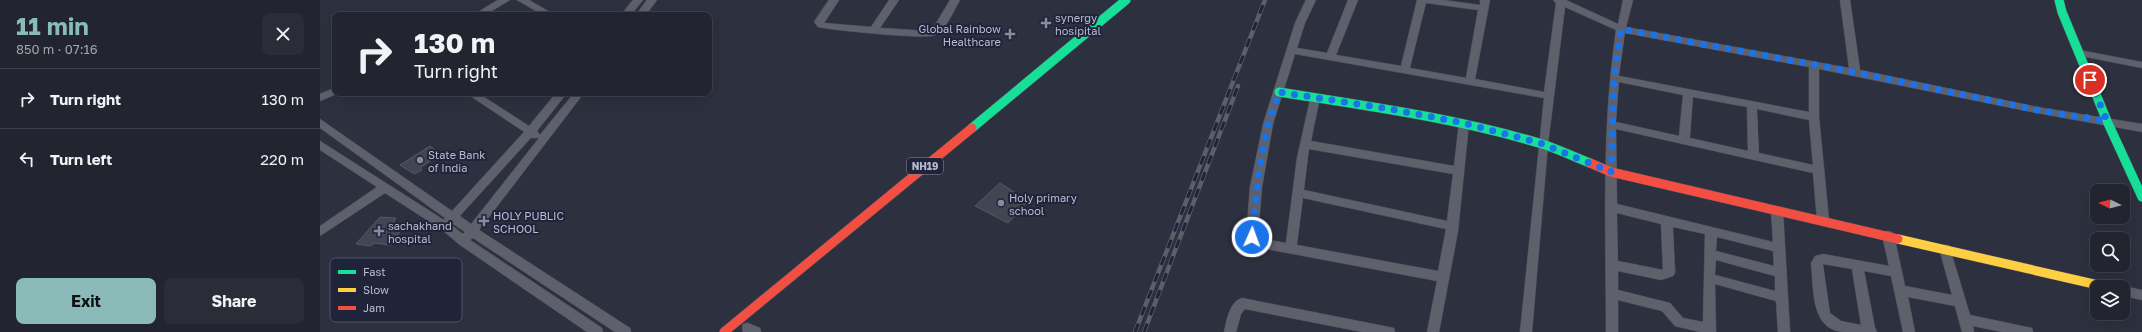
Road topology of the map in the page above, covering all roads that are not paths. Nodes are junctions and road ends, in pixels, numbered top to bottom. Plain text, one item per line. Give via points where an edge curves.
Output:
1 (505, 0) edge
2 (522, 0) edge
3 (638, 0) edge
4 (652, 0) edge
5 (834, 0) edge
6 (894, 0) edge
7 (955, 0) edge
8 (1311, 0) edge
9 (1353, 0) edge
10 (1422, 0) edge
11 (1628, 0) edge
12 (1845, 0) edge
13 (2059, 0) edge
14 (1560, 1) edge
15 (1130, 2) edge
16 (1484, 4) edge
17 (483, 12) edge
18 (544, 12) edge
19 (628, 12) edge
20 (643, 12) edge
21 (1621, 29) junction
22 (873, 31) junction
23 (1292, 50) junction
24 (2079, 53) junction
25 (1331, 56) junction
26 (1814, 65) junction
27 (2142, 65) edge
28 (1405, 69) junction
29 (1854, 72) junction
30 (1614, 78) junction
31 (1470, 81) junction
32 (332, 92) edge
33 (1279, 92) junction
34 (1688, 92) junction
35 (476, 96) edge
36 (560, 96) edge
37 (578, 96) edge
38 (1550, 96) junction
39 (1315, 97) junction
40 (320, 98) edge
41 (1752, 105) junction
42 (1814, 116) junction
43 (2107, 121) junction
44 (320, 123) edge
45 (1464, 123) junction
46 (1611, 124) junction
47 (2142, 128) edge
48 (531, 131) junction
49 (542, 140) junction
50 (1684, 140) junction
51 (1305, 144) junction
52 (1543, 144) junction
53 (323, 151) edge
54 (1754, 156) junction
55 (947, 161) dead end
56 (1817, 170) junction
57 (2130, 170) junction
58 (1458, 171) junction
59 (1611, 172) junction
60 (2142, 172) edge
61 (385, 187) junction
62 (1297, 193) junction
63 (2142, 197) edge
64 (1610, 207) junction
65 (1777, 211) junction
66 (453, 216) junction
67 (1667, 220) junction
68 (1823, 220) junction
69 (445, 226) junction
70 (1452, 226) junction
71 (472, 231) junction
72 (1711, 231) junction
73 (320, 232) edge
74 (1888, 235) junction
75 (464, 242) junction
76 (1291, 248) junction
77 (1779, 248) junction
78 (1946, 248) junction
79 (1710, 254) junction
80 (1857, 264) junction
81 (1612, 265) junction
82 (1779, 272) junction
83 (1896, 272) junction
84 (1443, 277) junction
85 (1709, 278) junction
86 (2090, 283) edge
87 (1899, 290) junction
88 (1611, 293) junction
89 (2130, 293) edge
90 (2142, 296) edge
91 (1782, 297) junction
92 (1960, 302) junction
93 (1965, 319) junction
94 (1710, 330) edge
95 (597, 332) edge
96 (625, 332) edge
97 (724, 332) edge
98 (1230, 332) edge
99 (1388, 332) edge
100 (1433, 332) edge
101 (1526, 332) edge
102 (1612, 332) edge
103 (1784, 332) edge
104 (1870, 332) edge
105 (1909, 332) edge
106 (1968, 332) edge
107 (2027, 332) edge

1 - 17 street
2 - 18 street
3 - 19 street
4 - 20 street
5 - 22 street via 819,22 821,25
6 - 22 street
7 - 22 street via 939,27 930,34
8 - 23 street via 1300,23
9 - 25 street
10 - 16 street
10 - 28 street
11 - 21 street
12 - 29 street
13 - 24 main road
14 - 21 street
14 - 38 street
15 - 55 main road, NH19
15 - 97 main road, NH19
16 - 31 street
21 - 26 street
21 - 30 street
23 - 25 street
23 - 33 street
24 - 27 street
24 - 43 main road
25 - 28 street
26 - 29 street
26 - 42 street
28 - 31 street
29 - 43 street via 2037,110
30 - 34 street
30 - 46 street
31 - 38 street
32 - 40 street
33 - 39 main road
33 - 76 street via 1268,124 1251,231 1255,240
34 - 41 street
34 - 50 street
35 - 48 street
36 - 48 street
37 - 49 street
38 - 52 street
39 - 45 main road
39 - 51 street
41 - 42 street
41 - 54 street
42 - 56 street
43 - 47 street
43 - 57 main road
44 - 66 street
45 - 52 main road
45 - 58 street
46 - 50 street
46 - 59 street
48 - 49 street
48 - 66 street
49 - 71 street
50 - 54 street
51 - 58 street
51 - 62 street
52 - 59 main road
52 - 101 street
53 - 61 street
54 - 56 street
56 - 68 street
57 - 60 street
57 - 63 main road
58 - 70 street
59 - 64 street
59 - 65 main road
61 - 69 street
61 - 73 street
62 - 70 street
62 - 76 street
64 - 67 street
64 - 81 street
65 - 68 main road
65 - 77 street
66 - 69 street
66 - 71 street
67 - 72 street
67 - 81 street via 1669,273 1661,275
68 - 74 main road
69 - 75 street
70 - 84 street
71 - 75 street
71 - 96 street
72 - 77 street
72 - 79 street
74 - 78 main road
74 - 83 street
75 - 95 street
76 - 84 street
77 - 82 street
78 - 86 main road
78 - 92 street
79 - 82 street
79 - 85 street
80 - 83 street
80 - 104 street
80 - 104 street via 1819,259 1817,263 1824,315 1830,322
81 - 88 street
82 - 91 street
83 - 87 street
84 - 100 street
85 - 91 street
85 - 94 street
87 - 92 street
87 - 105 street
88 - 94 street via 1666,307 1679,322
88 - 102 street
89 - 90 street
91 - 103 street
92 - 93 street
93 - 106 street
93 - 107 street
98 - 99 street via 1235,312 1242,304

